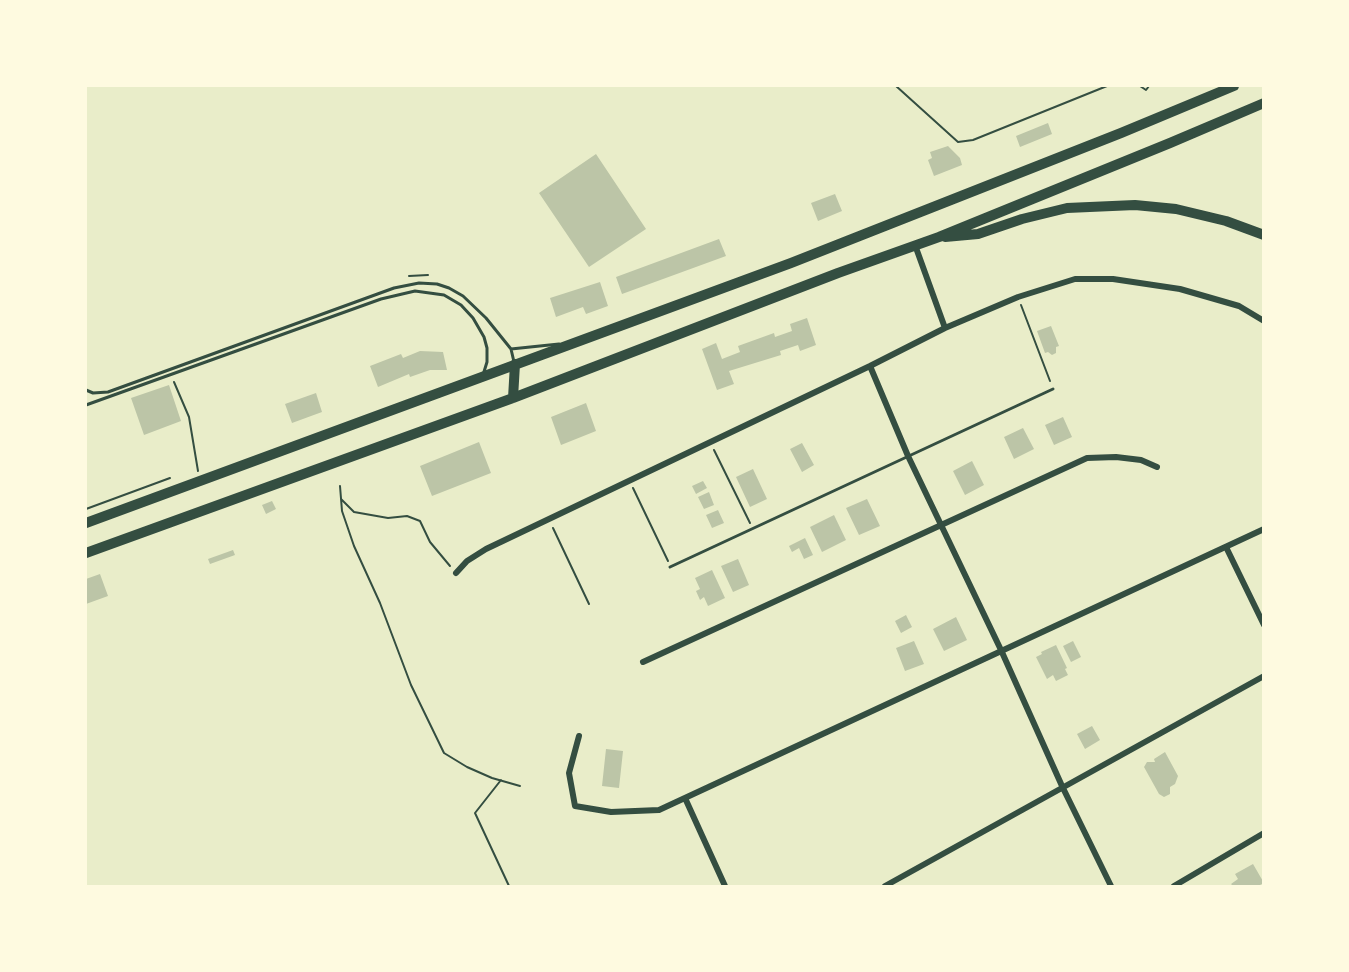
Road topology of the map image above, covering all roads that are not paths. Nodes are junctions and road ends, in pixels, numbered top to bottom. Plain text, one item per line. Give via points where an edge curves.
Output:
1 (1229, 88) edge
2 (1263, 103) edge
3 (1263, 235) edge
4 (939, 237) junction
5 (915, 245) junction
6 (1263, 321) edge
7 (945, 328) junction
8 (573, 343) junction
9 (510, 349) junction
10 (515, 364) junction
11 (870, 366) junction
12 (482, 376) junction
13 (1053, 389) road end
14 (86, 390) edge
15 (513, 398) junction
16 (86, 405) edge
17 (908, 456) junction
18 (1157, 467) dead end
19 (86, 524) edge
20 (941, 525) junction
21 (1263, 529) edge
22 (1226, 547) junction
23 (86, 553) edge
24 (670, 567) road end
25 (456, 573) road end
26 (1263, 625) edge
27 (1001, 650) junction
28 (643, 662) dead end
29 (1263, 676) edge
30 (579, 736) dead end
31 (1062, 786) junction
32 (685, 798) junction
33 (1263, 833) edge
34 (725, 886) edge
35 (885, 886) edge
36 (1111, 886) edge
37 (1174, 886) edge

1 - 8 highway via 791,263
2 - 4 highway
3 - 4 highway via 1226,220 1123,205 1067,208 969,236
4 - 5 highway
5 - 7 street
5 - 15 highway
6 - 7 street via 1239,306 1180,288 1113,279 1075,279 1018,297
7 - 11 street
8 - 9 lane
8 - 10 highway
9 - 10 lane
9 - 14 lane via 463,296 437,284 411,283 108,392
10 - 12 highway
10 - 15 highway
11 - 17 street
11 - 25 street via 486,549
12 - 16 lane via 487,348 473,318 444,295 415,291 381,299
12 - 19 highway
13 - 17 lane
15 - 23 highway
17 - 20 street
17 - 24 lane
18 - 20 street via 1141,460 1087,458
20 - 27 street
20 - 28 street
21 - 22 street
22 - 26 street
22 - 27 street
27 - 31 street
27 - 32 street
29 - 31 street
30 - 32 street via 569,773 574,806 640,812 659,810
31 - 35 street
31 - 36 street
32 - 34 street
33 - 37 street

